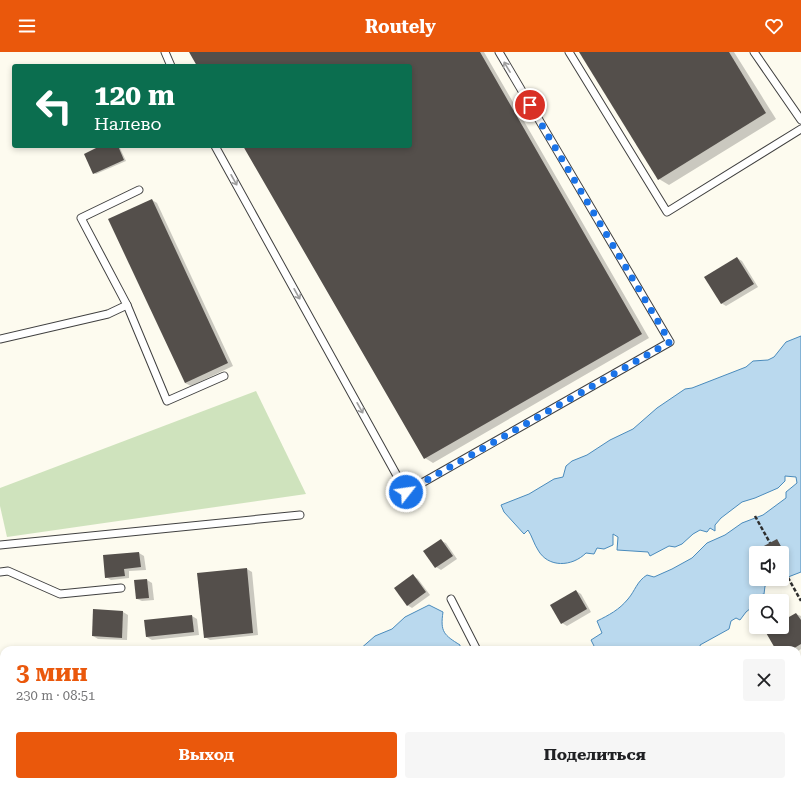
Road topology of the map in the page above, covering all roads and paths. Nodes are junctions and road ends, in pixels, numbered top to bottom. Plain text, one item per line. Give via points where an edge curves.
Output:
1 (165, 52) edge
2 (498, 52) edge
3 (569, 52) edge
4 (754, 52) edge
5 (170, 64) edge
6 (801, 120) edge
7 (801, 129) edge
8 (216, 148) edge
9 (139, 190) dead end
10 (127, 305) junction
11 (0, 339) edge
12 (224, 376) dead end
13 (300, 515) dead end
14 (755, 516) dead end
15 (770, 543) dead end
16 (0, 545) edge
17 (0, 572) edge
18 (789, 580) edge
19 (121, 588) dead end
20 (451, 599) dead end
21 (800, 602) edge
22 (475, 646) edge

1 - 5 lane
8 -> 2 lane via 406,492 670,342
3 - 7 lane via 667,212
4 - 6 lane
9 - 10 lane via 81,218
10 - 11 lane via 108,314
10 - 12 lane via 167,401
13 - 16 lane
14 - 15 path
17 - 19 lane via 8,571 60,594
18 - 21 path
20 - 22 lane

